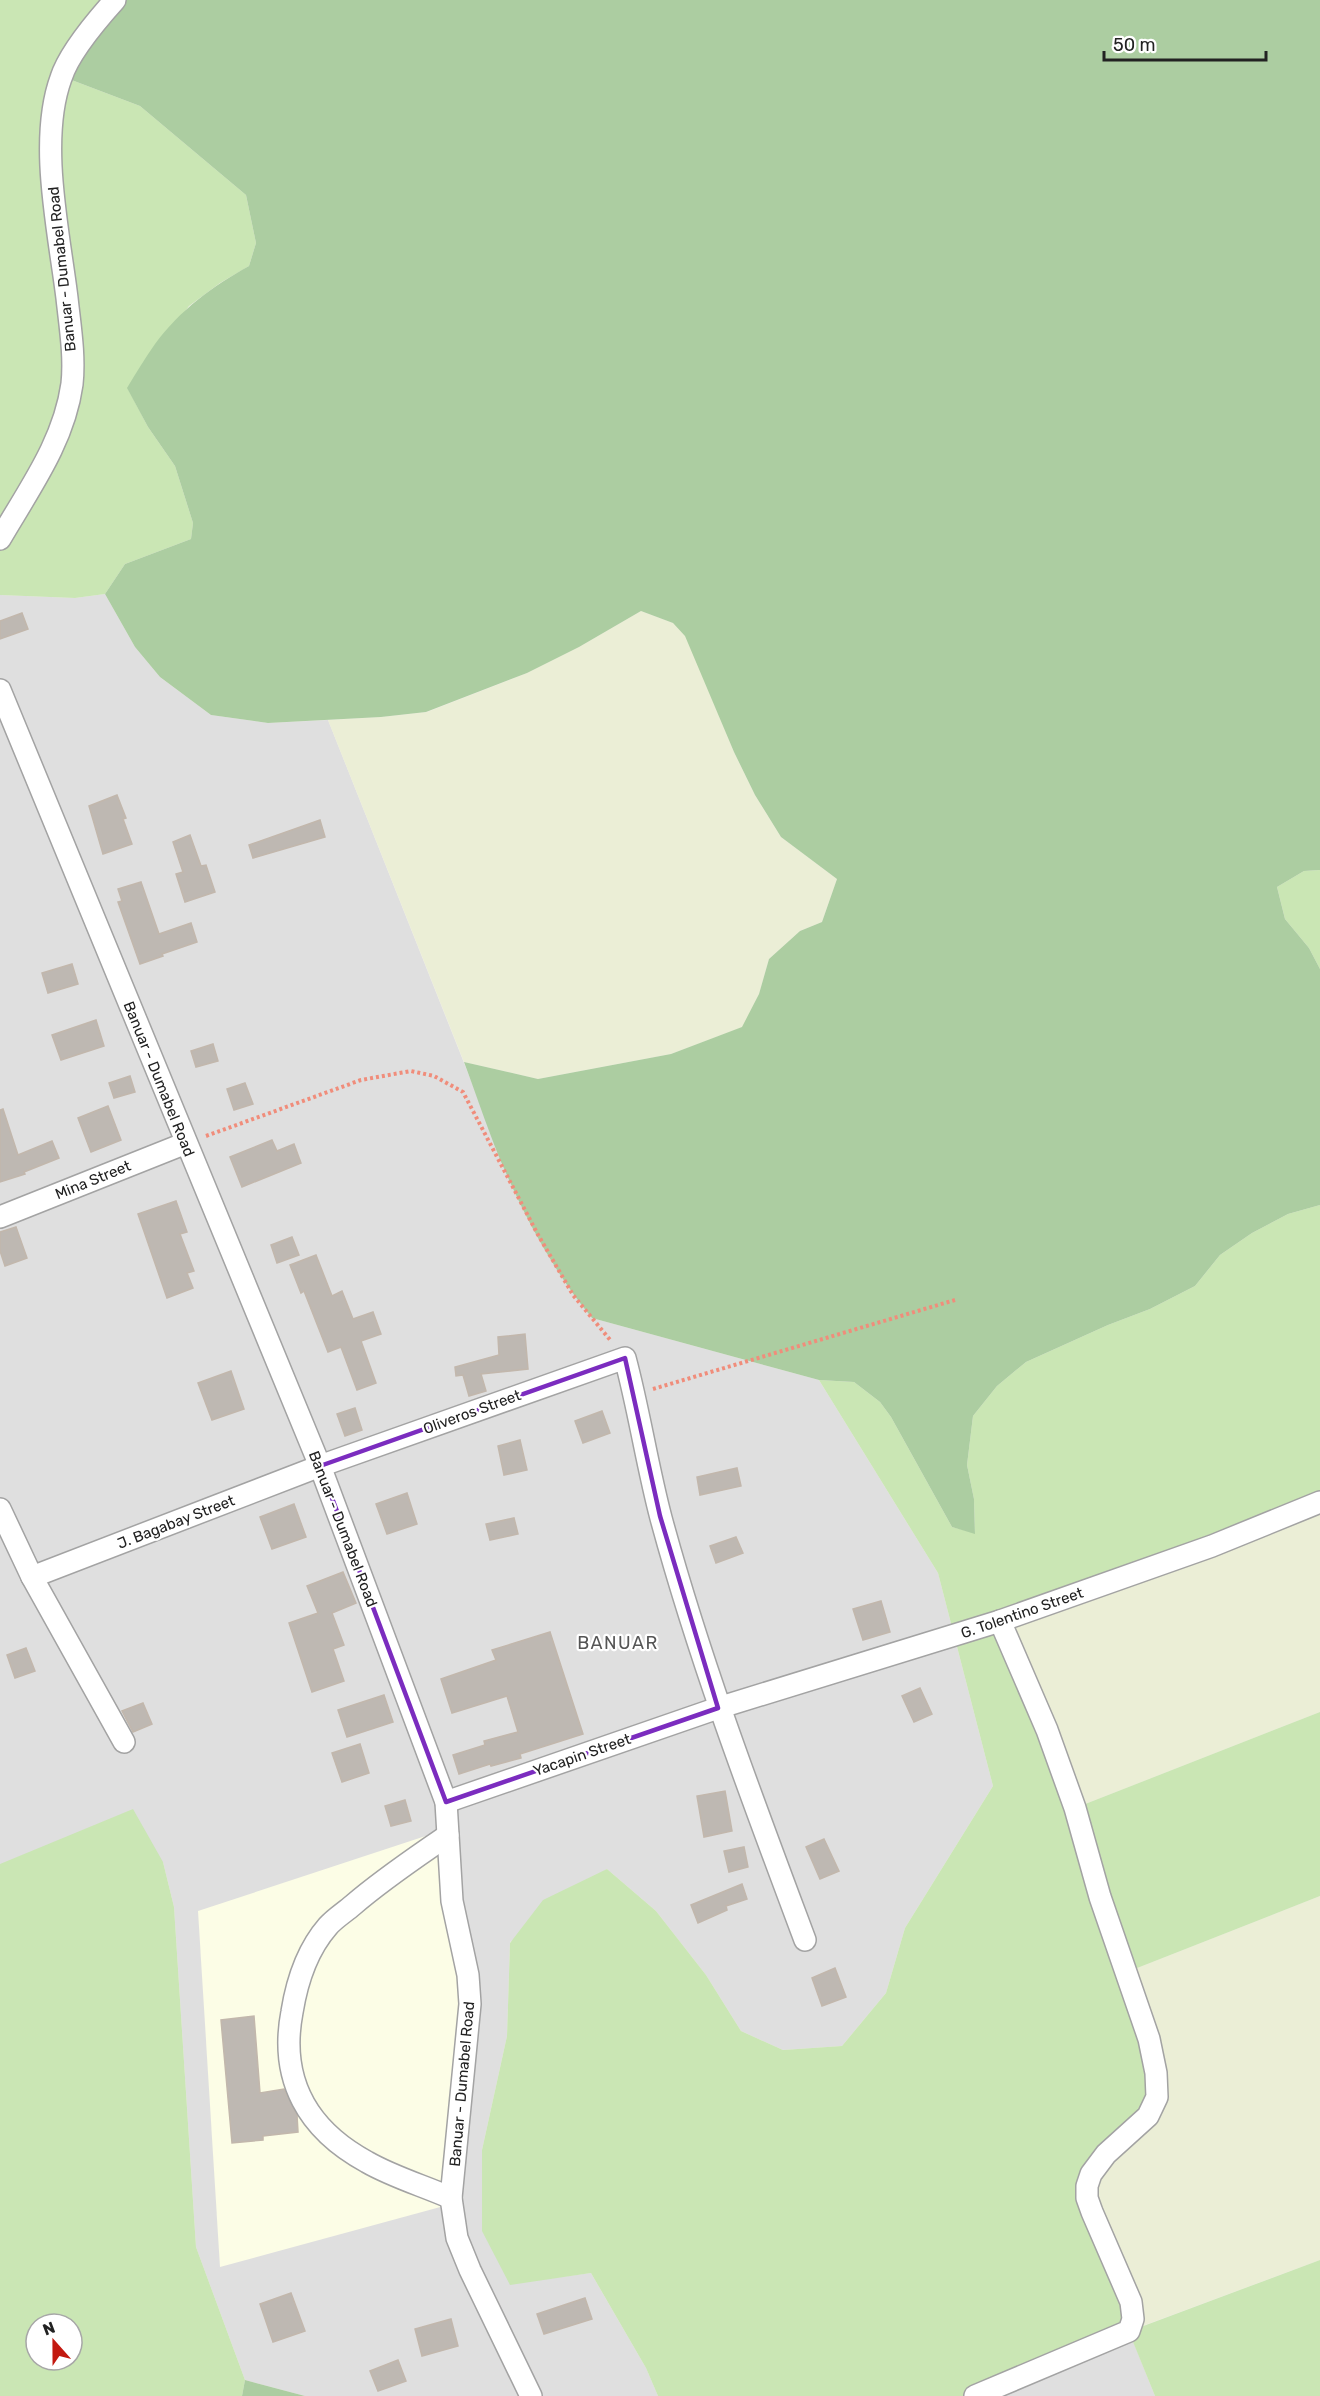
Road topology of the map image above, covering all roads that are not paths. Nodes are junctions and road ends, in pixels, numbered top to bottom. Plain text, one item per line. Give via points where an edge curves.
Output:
1 (115, 0) edge
2 (0, 539) edge
3 (0, 690) edge
4 (186, 1143) junction
5 (0, 1217) edge
6 (320, 1466) junction
7 (1320, 1502) edge
8 (0, 1509) edge
9 (32, 1577) junction
10 (1000, 1622) junction
11 (718, 1708) junction
12 (123, 1742) dead end
13 (446, 1802) junction
14 (448, 1835) junction
15 (805, 1940) dead end
16 (451, 2198) junction
17 (531, 2396) edge
18 (975, 2396) edge

1 - 2 street, Banuar - Dumabel Road via 90,28 61,76 50,122 51,165 72,339 72,382 65,418 51,453
3 - 4 street, Banuar - Dumabel Road
4 - 5 street, Mina Street
4 - 6 street, Banuar - Dumabel Road
6 - 9 street, J. Bagabay Street
6 - 11 street, Oliveros Street via 625,1358 660,1516
6 - 13 street, Banuar - Dumabel Road
7 - 10 street, G. Tolentino Street via 1212,1546
8 - 9 street
9 - 12 street
10 - 11 street, G. Tolentino Street
10 - 18 street via 1047,1730 1075,1808 1100,1897 1149,2039 1157,2097 1148,2116 1106,2154 1087,2186 1092,2212 1131,2302 1133,2319 1129,2331
11 - 13 street, Yacapin Street
11 - 15 street
13 - 14 street, Banuar - Dumabel Road
14 - 16 street, Banuar - Dumabel Road via 452,1901 468,1975 470,2004
14 - 16 street via 379,1882 328,1926 305,1962 287,2036 300,2098 313,2119 367,2162
16 - 17 street, Banuar - Dumabel Road via 461,2249

